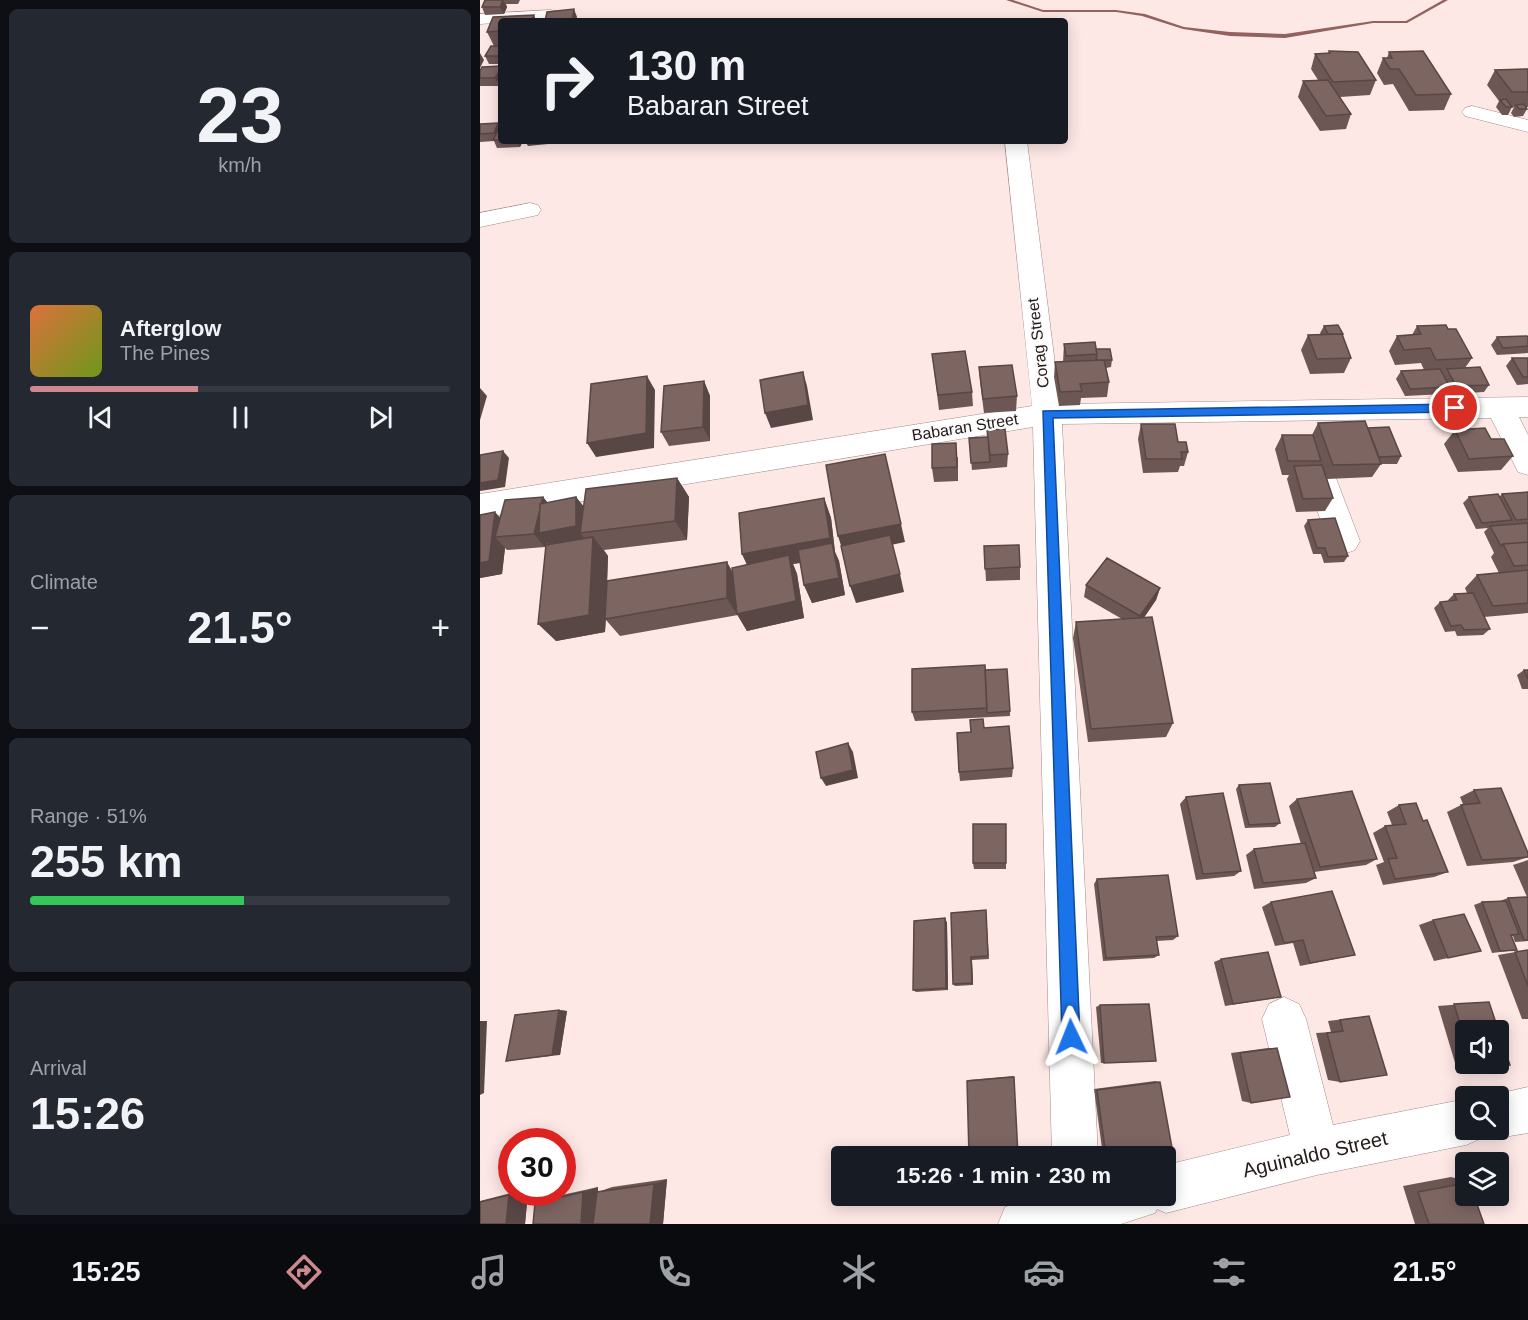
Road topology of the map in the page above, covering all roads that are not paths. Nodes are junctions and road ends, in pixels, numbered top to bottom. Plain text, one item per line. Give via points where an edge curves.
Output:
1 (550, 15) edge
2 (480, 19) edge
3 (1472, 112) dead end
4 (1528, 126) edge
5 (1016, 144) edge
6 (530, 210) dead end
7 (480, 220) edge
8 (1514, 407) edge
9 (1296, 410) junction
10 (1047, 414) junction
11 (1528, 464) edge
12 (480, 506) edge
13 (1344, 541) edge
14 (1284, 1019) dead end
15 (1528, 1110) edge
16 (1509, 1114) edge
17 (1455, 1124) edge
18 (1075, 1146) edge
19 (1317, 1152) junction
20 (1176, 1187) edge
21 (1094, 1206) edge
22 (1077, 1210) edge
23 (1022, 1224) edge

1 - 2 street
3 - 4 street
5 - 10 street, Corag Street
6 - 7 street
8 - 9 street, Babaran Street
8 - 11 street
9 - 10 street, Babaran Street
9 - 13 street
10 - 12 street, Babaran Street
10 - 18 street, Corag Street
14 - 19 street
15 - 16 street
17 - 19 street, Aguinaldo Street
19 - 20 street, Aguinaldo Street
21 - 22 street
22 - 23 street

